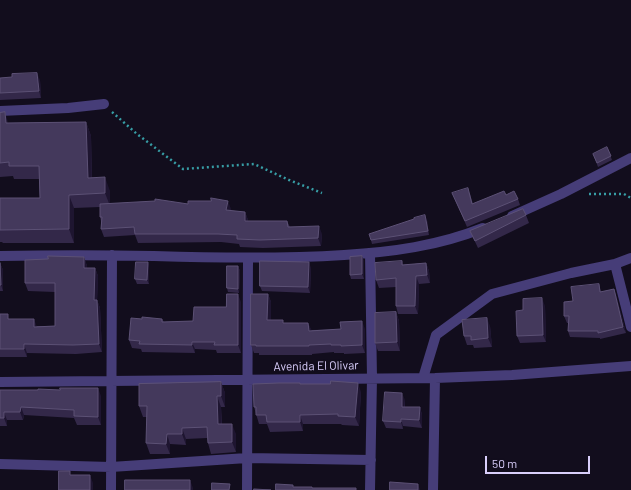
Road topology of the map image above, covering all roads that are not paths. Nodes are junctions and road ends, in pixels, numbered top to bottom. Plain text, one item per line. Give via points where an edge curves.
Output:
1 (104, 104) road end
2 (0, 112) edge
3 (631, 158) edge
4 (504, 219) edge
5 (491, 224) edge
6 (370, 253) junction
7 (112, 255) junction
8 (0, 256) edge
9 (631, 258) edge
10 (248, 259) junction
11 (615, 264) junction
12 (631, 327) edge
13 (631, 366) edge
14 (372, 378) junction
15 (423, 378) junction
16 (435, 378) junction
17 (248, 380) junction
18 (111, 381) junction
19 (0, 382) edge
20 (247, 458) junction
21 (371, 460) junction
22 (0, 464) edge
23 (111, 467) junction
24 (112, 490) edge
25 (247, 490) edge
26 (370, 490) edge
27 (434, 490) edge

1 - 2 street
3 - 4 street via 561,194
5 - 6 street via 430,245
6 - 10 street
6 - 14 street
7 - 8 street
7 - 10 street
7 - 18 street
9 - 11 street
10 - 17 street
11 - 12 street
11 - 15 street via 492,294 436,335
13 - 16 street, Avenida El Olivar
14 - 15 street, Avenida El Olivar
14 - 17 street, Avenida El Olivar
14 - 21 street
15 - 16 street, Avenida El Olivar
16 - 27 street
17 - 18 street, Avenida El Olivar
17 - 20 street
18 - 19 street, Avenida El Olivar
18 - 23 street
20 - 21 street
20 - 23 street
20 - 25 street
21 - 26 street
22 - 23 street
23 - 24 street

